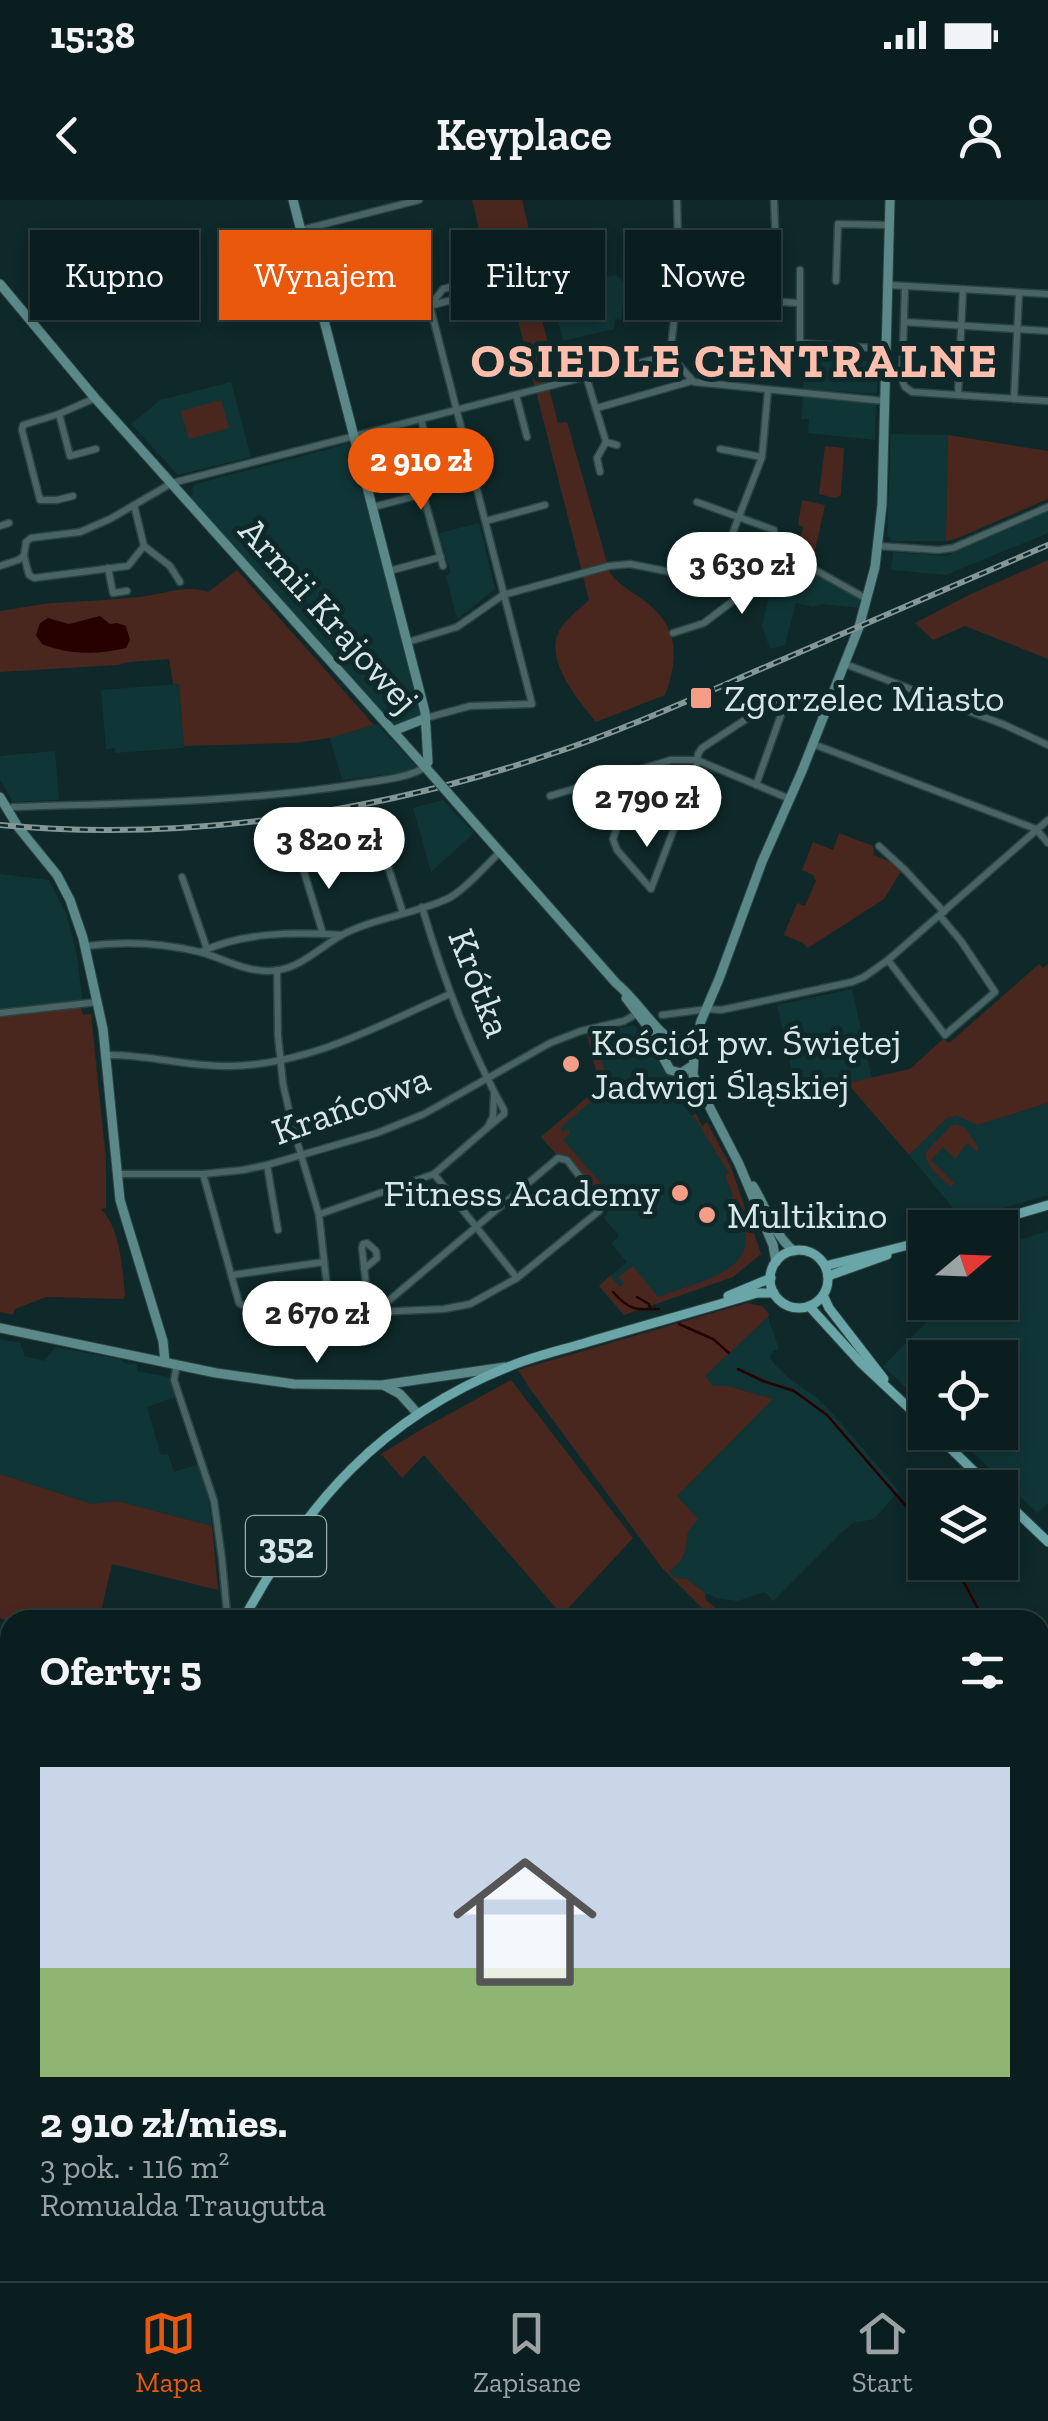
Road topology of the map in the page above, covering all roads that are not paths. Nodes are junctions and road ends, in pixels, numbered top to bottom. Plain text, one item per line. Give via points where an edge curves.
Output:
1 (293, 200) edge
2 (419, 200) edge
3 (677, 200) edge
4 (774, 200) edge
5 (890, 200) edge
6 (891, 226) junction
7 (301, 230) joint
8 (678, 230) edge
9 (775, 230) edge
10 (800, 270) dead end
11 (836, 281) dead end
12 (0, 284) edge
13 (889, 285) junction
14 (906, 286) junction
15 (963, 289) junction
16 (1019, 293) junction
17 (1048, 294) edge
18 (781, 302) edge
19 (800, 304) junction
20 (430, 306) joint
21 (431, 310) edge
22 (324, 320) edge
23 (674, 320) edge
24 (904, 322) junction
25 (961, 325) junction
26 (1017, 329) junction
27 (1048, 330) edge
28 (886, 349) junction
29 (670, 355) junction
30 (586, 376) junction
31 (692, 381) junction
32 (768, 390) junction
33 (516, 395) junction
34 (958, 395) junction
35 (95, 398) junction
36 (1014, 399) junction
37 (885, 401) junction
38 (1048, 401) edge
39 (598, 408) junction
40 (456, 410) junction
41 (58, 414) junction
42 (421, 419) junction
43 (354, 437) junction
44 (527, 437) dead end
45 (606, 442) junction
46 (617, 446) dead end
47 (96, 448) dead end
48 (720, 449) dead end
49 (762, 457) junction
50 (600, 472) dead end
51 (172, 484) junction
52 (423, 494) junction
53 (73, 496) dead end
54 (697, 502) dead end
55 (134, 505) junction
56 (545, 505) dead end
57 (372, 507) junction
58 (1048, 507) edge
59 (739, 518) junction
60 (486, 521) junction
61 (9, 523) dead end
62 (0, 526) edge
63 (144, 546) junction
64 (878, 546) junction
65 (24, 556) junction
66 (0, 566) edge
67 (108, 568) junction
68 (716, 568) junction
69 (389, 571) junction
70 (180, 582) dead end
71 (128, 592) dead end
72 (504, 595) junction
73 (867, 599) junction
74 (673, 634) dead end
75 (408, 642) junction
76 (844, 664) junction
77 (426, 718) junction
78 (392, 731) junction
79 (814, 744) junction
80 (1048, 745) edge
81 (697, 760) junction
82 (425, 767) junction
83 (637, 771) junction
84 (756, 785) junction
85 (550, 796) dead end
86 (0, 797) edge
87 (790, 798) junction
88 (8, 812) junction
89 (1048, 820) edge
90 (1036, 828) junction
91 (1048, 843) edge
92 (879, 846) dead end
93 (382, 848) dead end
94 (500, 852) junction
95 (301, 862) dead end
96 (182, 877) dead end
97 (422, 907) junction
98 (403, 913) junction
99 (942, 914) junction
100 (319, 934) junction
101 (342, 935) junction
102 (86, 946) junction
103 (204, 950) junction
104 (321, 950) junction
105 (888, 960) junction
106 (277, 970) junction
107 (450, 994) junction
108 (99, 1002) junction
109 (708, 1008) junction
110 (640, 1011) junction
111 (0, 1013) edge
112 (662, 1015) dead end
113 (701, 1021) junction
114 (677, 1043) junction
115 (693, 1052) junction
116 (664, 1054) junction
117 (106, 1056) junction
118 (280, 1060) junction
119 (692, 1066) junction
120 (681, 1073) junction
121 (488, 1078) junction
122 (701, 1092) junction
123 (301, 1156) junction
124 (739, 1164) junction
125 (266, 1166) junction
126 (118, 1174) junction
127 (203, 1174) junction
128 (434, 1174) junction
129 (1048, 1205) edge
130 (319, 1214) junction
131 (1018, 1214) edge
132 (477, 1225) junction
133 (278, 1230) dead end
134 (908, 1246) edge
135 (794, 1250) junction
136 (324, 1262) junction
137 (776, 1262) junction
138 (364, 1269) dead end
139 (826, 1271) junction
140 (231, 1275) junction
141 (517, 1278) junction
142 (770, 1278) junction
143 (774, 1293) junction
144 (823, 1295) junction
145 (808, 1306) junction
146 (369, 1312) junction
147 (379, 1312) junction
148 (330, 1314) junction
149 (669, 1318) junction
150 (0, 1328) edge
151 (165, 1362) junction
152 (177, 1364) junction
153 (511, 1366) junction
154 (382, 1385) junction
155 (891, 1390) junction
156 (402, 1396) junction
157 (908, 1406) edge
158 (418, 1414) junction
159 (402, 1426) junction
160 (952, 1450) edge
161 (973, 1470) edge
162 (1018, 1513) edge
163 (1048, 1542) edge
164 (227, 1610) edge
165 (249, 1610) edge

1 - 7 main road
2 - 7 street
3 - 8 street
4 - 9 street
5 - 6 main road
6 - 11 street via 838,224
6 - 13 main road
10 - 19 street
12 - 35 main road, Armii Krajowej
13 - 14 street
13 - 28 main road
14 - 15 street
14 - 24 street
15 - 16 street
15 - 25 street
16 - 17 street
16 - 26 street
18 - 19 street
19 - 28 street via 800,343
20 - 20 street via 480,292 485,285 477,280 442,289
21 - 40 street
22 - 43 main road
23 - 29 street
24 - 25 street
24 - 34 street via 905,388
25 - 26 street
25 - 34 street
26 - 27 street
26 - 36 street
28 - 37 main road
29 - 30 street
29 - 31 street
30 - 33 street
30 - 39 street
31 - 32 street
31 - 39 street
32 - 37 street
32 - 49 street
33 - 40 street
33 - 44 street
34 - 36 street
35 - 41 street
35 - 51 main road, Armii Krajowej
36 - 38 street
37 - 64 main road
39 - 45 street
40 - 42 street
40 - 60 street
41 - 47 street via 70,456
41 - 53 street via 22,424 22,430 40,500
42 - 43 street
42 - 52 street via 436,475 421,482
43 - 51 street
43 - 57 main road
45 - 46 street
45 - 50 street via 597,458
48 - 49 street
49 - 59 street
51 - 55 street
51 - 78 main road, Armii Krajowej
52 - 57 street
52 - 69 street via 442,561
54 - 59 street
55 - 63 street
55 - 65 street via 80,532 31,538
56 - 60 street
57 - 69 main road
58 - 64 street via 953,548
59 - 68 street
59 - 73 street via 774,530 777,556
60 - 72 street
61 - 62 street
63 - 67 street via 128,566
63 - 70 street
64 - 73 main road
65 - 66 street
65 - 67 street via 34,578
67 - 71 street via 112,594
68 - 72 street via 684,576 624,564
68 - 74 street via 738,597 704,624
69 - 75 main road
72 - 75 street via 457,626
72 - 77 street via 532,704 470,706
73 - 76 main road
75 - 77 main road
76 - 79 main road
76 - 80 street
77 - 78 main road
77 - 82 main road
78 - 82 main road, Armii Krajowej
79 - 87 main road
79 - 90 street
81 - 83 street
81 - 83 street via 652,890 613,838
81 - 84 street
81 - 84 street via 702,748 777,702 781,714
82 - 88 street via 264,797
82 - 94 main road, Armii Krajowej, bridge
83 - 85 street
84 - 87 street
86 - 88 main road
87 - 109 main road
88 - 102 main road via 64,887
89 - 90 street
90 - 91 street
90 - 99 street
92 - 99 street
93 - 98 street
94 - 97 street via 452,896
94 - 110 main road, Armii Krajowej
95 - 100 street
96 - 103 street
97 - 98 street
97 - 107 street, Krótka
98 - 101 street
99 - 105 street
99 - 105 street via 995,992 945,1035
100 - 101 street
100 - 103 street via 276,934
100 - 104 street
101 - 104 street
102 - 103 street
102 - 108 main road
103 - 106 street via 233,965
104 - 106 street
105 - 109 street via 852,982
106 - 118 street
107 - 118 street via 348,1040
107 - 121 street, Krótka
108 - 111 street
108 - 117 main road
109 - 112 street
109 - 113 main road
110 - 114 main road, Armii Krajowej
110 - 116 main road, Armii Krajowej
110 - 121 street, Krańcowa via 566,1036
113 - 114 main road
113 - 115 main road
114 - 115 main road
114 - 116 main road
115 - 119 main road
116 - 120 main road via 667,1067
117 - 118 street via 211,1066
117 - 126 main road
118 - 123 street
119 - 120 main road
119 - 122 main road
120 - 122 main road
121 - 123 street, Krańcowa via 402,1124
121 - 128 street, Krótka via 504,1114
122 - 124 main road
123 - 125 street, Krańcowa
123 - 130 street
124 - 135 main road
124 - 137 main road
125 - 127 street, Krańcowa
125 - 133 street
126 - 127 street, Krańcowa
126 - 151 main road
127 - 140 street
128 - 130 street
128 - 132 street
129 - 131 main road
130 - 136 street
132 - 141 street
132 - 141 street via 558,1158 567,1160 601,1204
132 - 147 street
134 - 139 main road
135 - 137 main road
135 - 139 main road via 814,1254
136 - 140 street
136 - 148 street
137 - 142 main road
138 - 146 street
139 - 144 main road
140 - 148 street via 242,1305
141 - 147 street via 464,1306
142 - 143 main road
142 - 149 main road, 352
143 - 145 main road via 790,1306
143 - 149 main road, 352
144 - 145 main road
144 - 155 main road
145 - 155 main road
146 - 147 street
146 - 148 street
149 - 153 main road, 352
150 - 151 main road
151 - 152 main road
152 - 154 main road via 294,1384
152 - 164 street via 174,1380 214,1501
153 - 154 main road
153 - 158 main road, 352
154 - 156 main road
155 - 157 main road
156 - 158 main road
156 - 159 main road
158 - 159 main road, 352
159 - 165 main road, 352 via 312,1510
160 - 161 main road
162 - 163 main road

